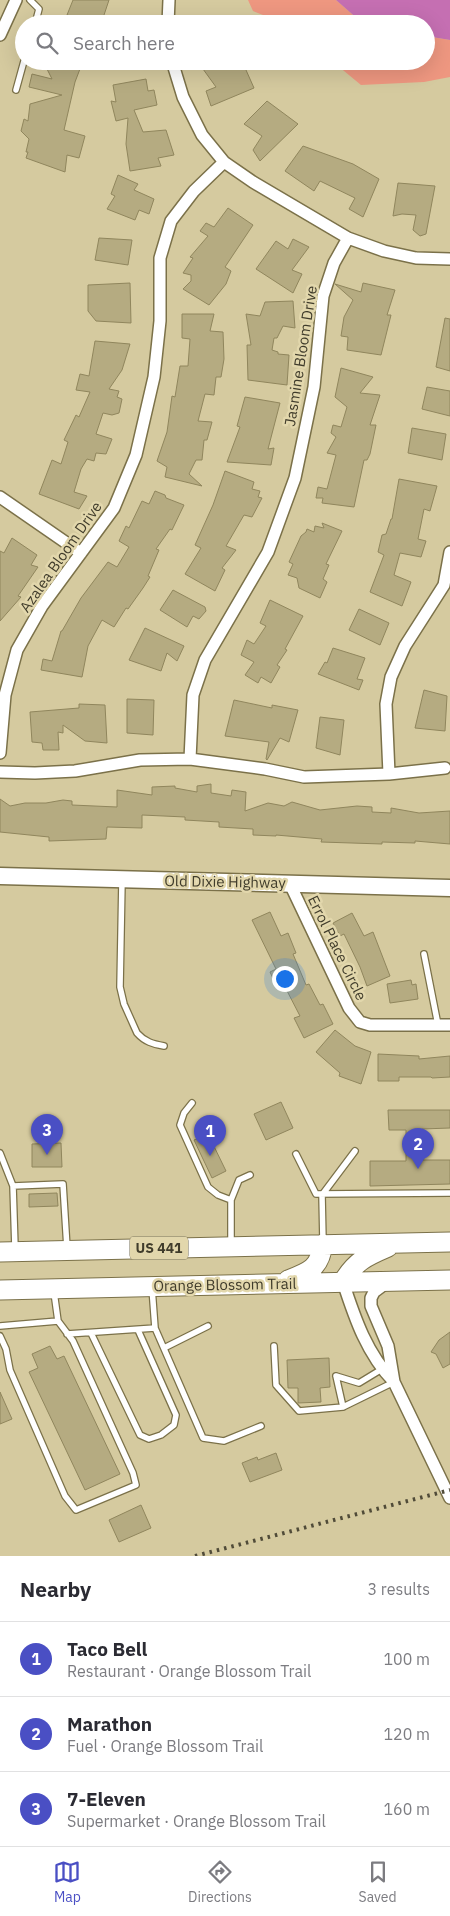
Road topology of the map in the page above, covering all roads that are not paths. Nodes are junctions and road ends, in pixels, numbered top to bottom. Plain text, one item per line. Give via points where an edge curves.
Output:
1 (16, 0) edge
2 (30, 0) edge
3 (169, 0) edge
4 (37, 15) edge
5 (168, 15) edge
6 (0, 35) edge
7 (22, 70) edge
8 (175, 70) edge
9 (16, 90) dead end
10 (224, 162) junction
11 (348, 238) junction
12 (450, 259) edge
13 (0, 497) edge
14 (450, 552) edge
15 (82, 553) junction
16 (447, 586) edge
17 (0, 753) edge
18 (190, 759) junction
19 (446, 768) dead end
20 (0, 772) edge
21 (389, 774) junction
22 (0, 876) edge
23 (122, 880) junction
24 (290, 884) junction
25 (450, 888) edge
26 (424, 954) dead end
27 (438, 1025) junction
28 (450, 1025) edge
29 (164, 1046) dead end
30 (192, 1103) dead end
31 (356, 1151) dead end
32 (0, 1153) edge
33 (296, 1154) dead end
34 (250, 1175) dead end
35 (13, 1186) junction
36 (450, 1193) edge
37 (322, 1196) junction
38 (231, 1200) junction
39 (450, 1242) edge
40 (398, 1243) junction
41 (323, 1244) junction
42 (231, 1247) junction
43 (67, 1250) junction
44 (7, 1251) edge
45 (450, 1280) edge
46 (391, 1281) junction
47 (343, 1282) junction
48 (280, 1283) junction
49 (152, 1286) junction
50 (54, 1289) junction
51 (0, 1290) edge
52 (58, 1321) junction
53 (0, 1326) edge
54 (208, 1326) dead end
55 (155, 1328) junction
56 (138, 1330) junction
57 (91, 1333) junction
58 (67, 1334) junction
59 (0, 1336) edge
60 (274, 1346) dead end
61 (164, 1348) junction
62 (382, 1369) junction
63 (394, 1382) junction
64 (343, 1407) junction
65 (261, 1426) dead end
66 (450, 1498) edge

1 - 6 street
2 - 4 lane via 39,9
3 - 5 street
7 - 9 lane
8 - 10 street via 183,98 202,135
10 - 11 street
10 - 15 street, Azalea Bloom Drive via 194,191 171,221 160,258 160,321 154,377 136,454 114,508
11 - 12 street via 384,252 416,258
11 - 18 street, Jasmine Bloom Drive via 334,263 323,296 314,387 295,478 268,552 205,660 193,696
13 - 15 street
14 - 16 street
15 - 17 street, Azalea Bloom Drive via 42,606 18,650 4,695
16 - 21 street via 405,646 391,677 386,704
18 - 20 street via 140,760 75,771
18 - 21 street via 304,777
19 - 21 street
22 - 23 street, Old Dixie Highway
23 - 24 street, Old Dixie Highway
23 - 29 lane via 121,995 142,1039
24 - 25 street, Old Dixie Highway
24 - 27 street, Errol Place Circle via 354,1016 360,1022 370,1026
26 - 27 lane
27 - 28 street, Errol Place Circle
30 - 38 lane via 180,1125 208,1187
31 - 37 lane
32 - 35 lane
33 - 37 lane via 313,1191
34 - 38 lane via 239,1180
35 - 43 lane via 63,1184
35 - 44 lane
36 - 37 lane
37 - 41 lane
38 - 42 lane
39 - 40 main road, US 441
40 - 41 main road, US 441
40 - 47 main road via 365,1257 352,1267
41 - 42 main road, US 441
41 - 48 main road via 317,1264 308,1272
42 - 43 main road, US 441
43 - 44 main road, US 441
45 - 46 main road, Orange Blossom Trail
46 - 47 main road, Orange Blossom Trail
46 - 63 street via 380,1286 371,1298 388,1346
47 - 48 main road, Orange Blossom Trail
47 - 62 street via 365,1341
48 - 49 main road, Orange Blossom Trail
49 - 50 main road, Orange Blossom Trail
49 - 55 lane
50 - 51 main road, Orange Blossom Trail
50 - 52 lane
52 - 53 lane
52 - 58 lane
54 - 61 lane
55 - 56 lane
55 - 61 lane
56 - 57 lane
56 - 57 lane via 176,1415 174,1426 148,1439 140,1434
57 - 58 lane
58 - 59 lane via 136,1479 136,1485 76,1510 61,1487 10,1370
60 - 64 lane via 276,1385 299,1412
61 - 65 lane via 202,1438 224,1441
62 - 63 street
62 - 64 lane via 359,1383 336,1376
63 - 64 lane
63 - 66 street

